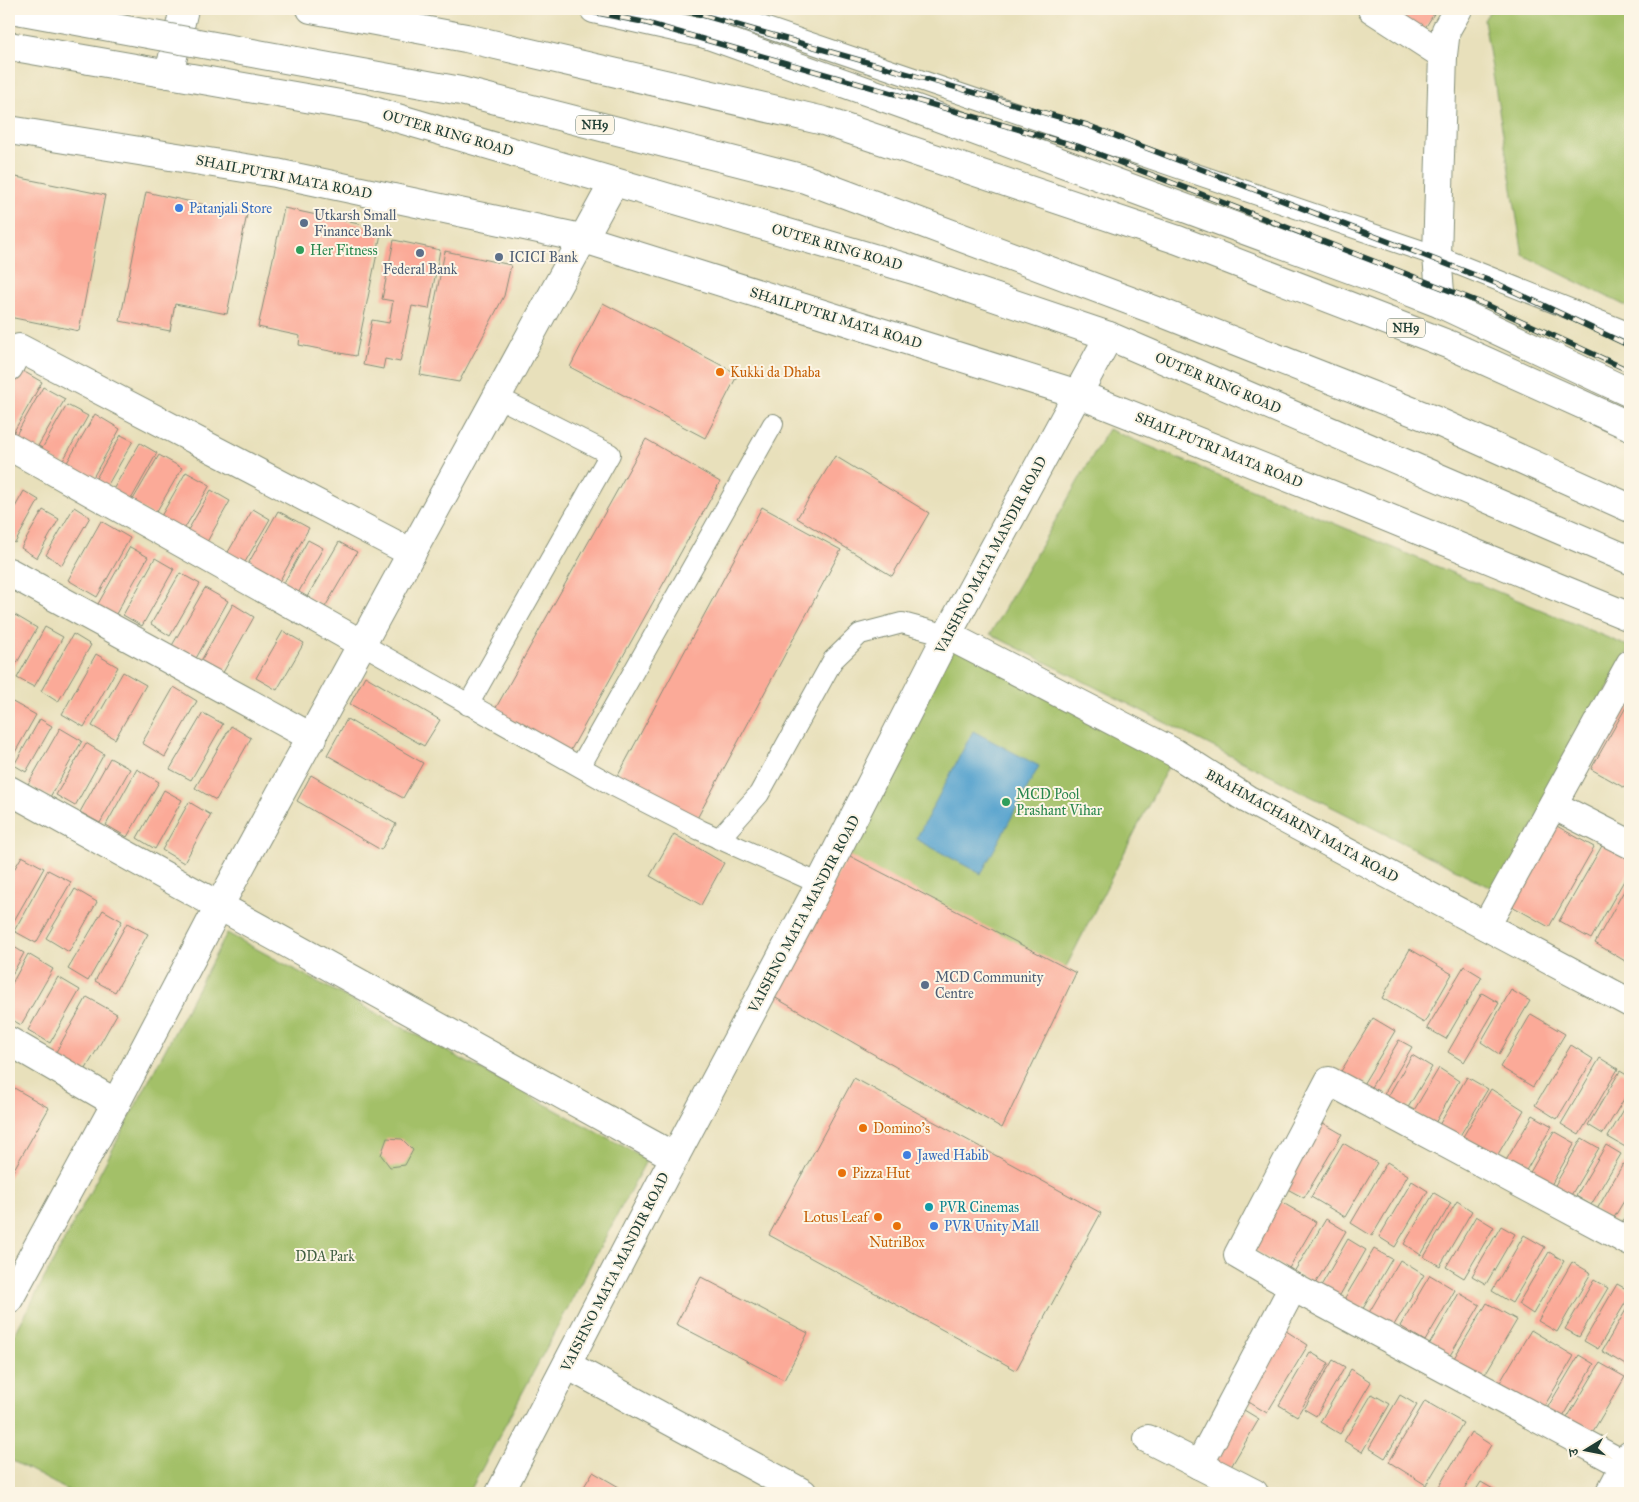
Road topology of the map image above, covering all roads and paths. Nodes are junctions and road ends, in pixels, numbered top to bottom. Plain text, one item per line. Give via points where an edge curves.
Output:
1 (11, 9) edge
2 (184, 9) edge
3 (311, 9) edge
4 (594, 9) edge
5 (1372, 9) edge
6 (1458, 9) edge
7 (715, 16) edge
8 (9, 46) edge
9 (1443, 55) junction
10 (169, 74) junction
11 (9, 130) edge
12 (614, 182) junction
13 (582, 238) junction
14 (1437, 256) junction
15 (1441, 304) junction
16 (1630, 332) edge
17 (1109, 336) junction
18 (9, 366) edge
19 (1630, 392) edge
20 (1078, 394) junction
21 (497, 397) junction
22 (773, 424) dead end
23 (1630, 426) edge
24 (9, 446) edge
25 (1630, 508) edge
26 (412, 554) junction
27 (1630, 560) edge
28 (9, 572) edge
29 (1630, 617) edge
30 (947, 635) junction
31 (362, 644) junction
32 (1630, 664) edge
33 (468, 705) junction
34 (313, 738) junction
35 (581, 766) junction
36 (9, 790) edge
37 (1553, 805) junction
38 (719, 839) junction
39 (1630, 844) edge
40 (820, 884) junction
41 (219, 906) junction
42 (1486, 926) junction
43 (1630, 1003) edge
44 (9, 1041) edge
45 (116, 1103) junction
46 (675, 1157) junction
47 (1630, 1242) edge
48 (17, 1266) edge
49 (1293, 1286) junction
50 (9, 1299) edge
51 (567, 1365) junction
52 (1148, 1439) dead end
53 (1628, 1462) edge
54 (1199, 1465) junction
55 (500, 1493) edge
56 (803, 1493) edge
57 (1254, 1493) edge
58 (1610, 1493) edge

1 - 25 main road, NH9, bridge via 461,91 805,178 1434,420
2 - 10 main road
3 - 23 main road, NH9 via 466,38 824,121 1178,240 1450,345
4 - 7 main road
5 - 9 main road
6 - 9 main road via 1446,30
7 - 14 lane
7 - 15 main road via 918,109
8 - 10 main road, OUTER RING ROAD
9 - 14 main road
10 - 12 main road, OUTER RING ROAD via 363,108
11 - 13 main road, SHAILPUTRI MATA ROAD via 276,173
12 - 13 main road
12 - 17 main road, OUTER RING ROAD via 914,270
13 - 20 main road, SHAILPUTRI MATA ROAD
13 - 21 main road
14 - 15 main road
14 - 16 lane
15 - 19 main road
17 - 20 main road, VAISHNO MATA MANDIR ROAD
17 - 27 main road, OUTER RING ROAD
18 - 26 main road via 19,348
20 - 29 main road, SHAILPUTRI MATA ROAD
20 - 30 main road, VAISHNO MATA MANDIR ROAD
21 - 26 main road
21 - 33 lane via 610,454
22 - 35 lane
24 - 31 main road
26 - 31 main road
28 - 34 main road
30 - 38 lane via 902,623 860,634 833,660 759,794
30 - 40 main road, VAISHNO MATA MANDIR ROAD
30 - 42 main road, BRAHMACHARINI MATA ROAD via 1175,753 1247,798
31 - 33 lane
31 - 34 main road
32 - 37 main road
33 - 35 lane
34 - 41 main road
35 - 38 lane
36 - 41 main road
37 - 39 main road
37 - 42 main road
38 - 40 lane
40 - 46 main road, VAISHNO MATA MANDIR ROAD
41 - 45 main road
41 - 46 main road
42 - 43 main road, BRAHMACHARINI MATA ROAD
44 - 45 main road
45 - 48 main road
46 - 51 main road, VAISHNO MATA MANDIR ROAD
47 - 49 main road via 1329,1081 1238,1254
48 - 50 main road
49 - 53 main road
49 - 54 main road
51 - 55 main road, VAISHNO MATA MANDIR ROAD
51 - 56 main road
52 - 54 main road
53 - 58 main road
54 - 57 main road

